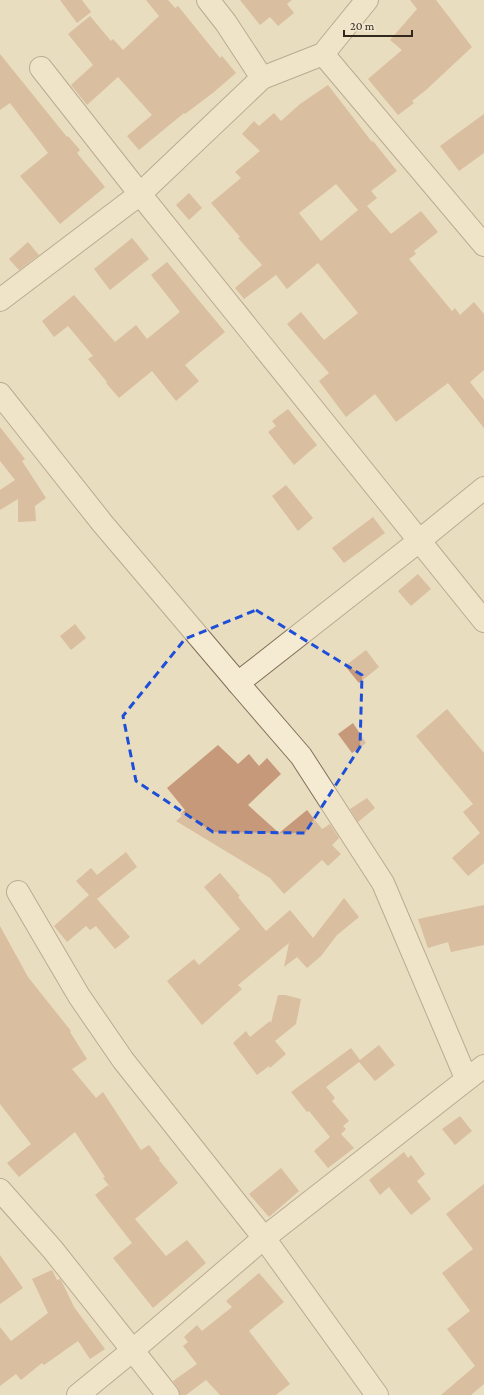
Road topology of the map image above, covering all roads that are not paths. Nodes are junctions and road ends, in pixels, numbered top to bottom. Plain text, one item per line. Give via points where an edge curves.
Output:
1 (208, 0) edge
2 (367, 0) edge
3 (323, 54) junction
4 (41, 68) dead end
5 (262, 78) junction
6 (140, 194) junction
7 (484, 245) edge
8 (0, 300) edge
9 (0, 394) edge
10 (484, 488) edge
11 (419, 541) junction
12 (484, 621) edge
13 (238, 683) junction
14 (18, 892) dead end
15 (484, 1066) edge
16 (466, 1078) junction
17 (0, 1190) edge
18 (264, 1238) junction
19 (133, 1350) junction
20 (78, 1395) edge
21 (168, 1395) edge
22 (377, 1395) edge

1 - 5 street
2 - 3 street
3 - 5 street
3 - 7 street
4 - 6 street
5 - 6 street
6 - 8 street
6 - 11 street
9 - 13 street via 103,524
10 - 11 street
11 - 12 street
11 - 13 street
13 - 16 street via 301,756 383,883
14 - 18 street via 79,996 124,1060
15 - 16 street
16 - 18 street
17 - 19 street via 53,1250
18 - 19 street
18 - 22 street
19 - 20 street
19 - 21 street

